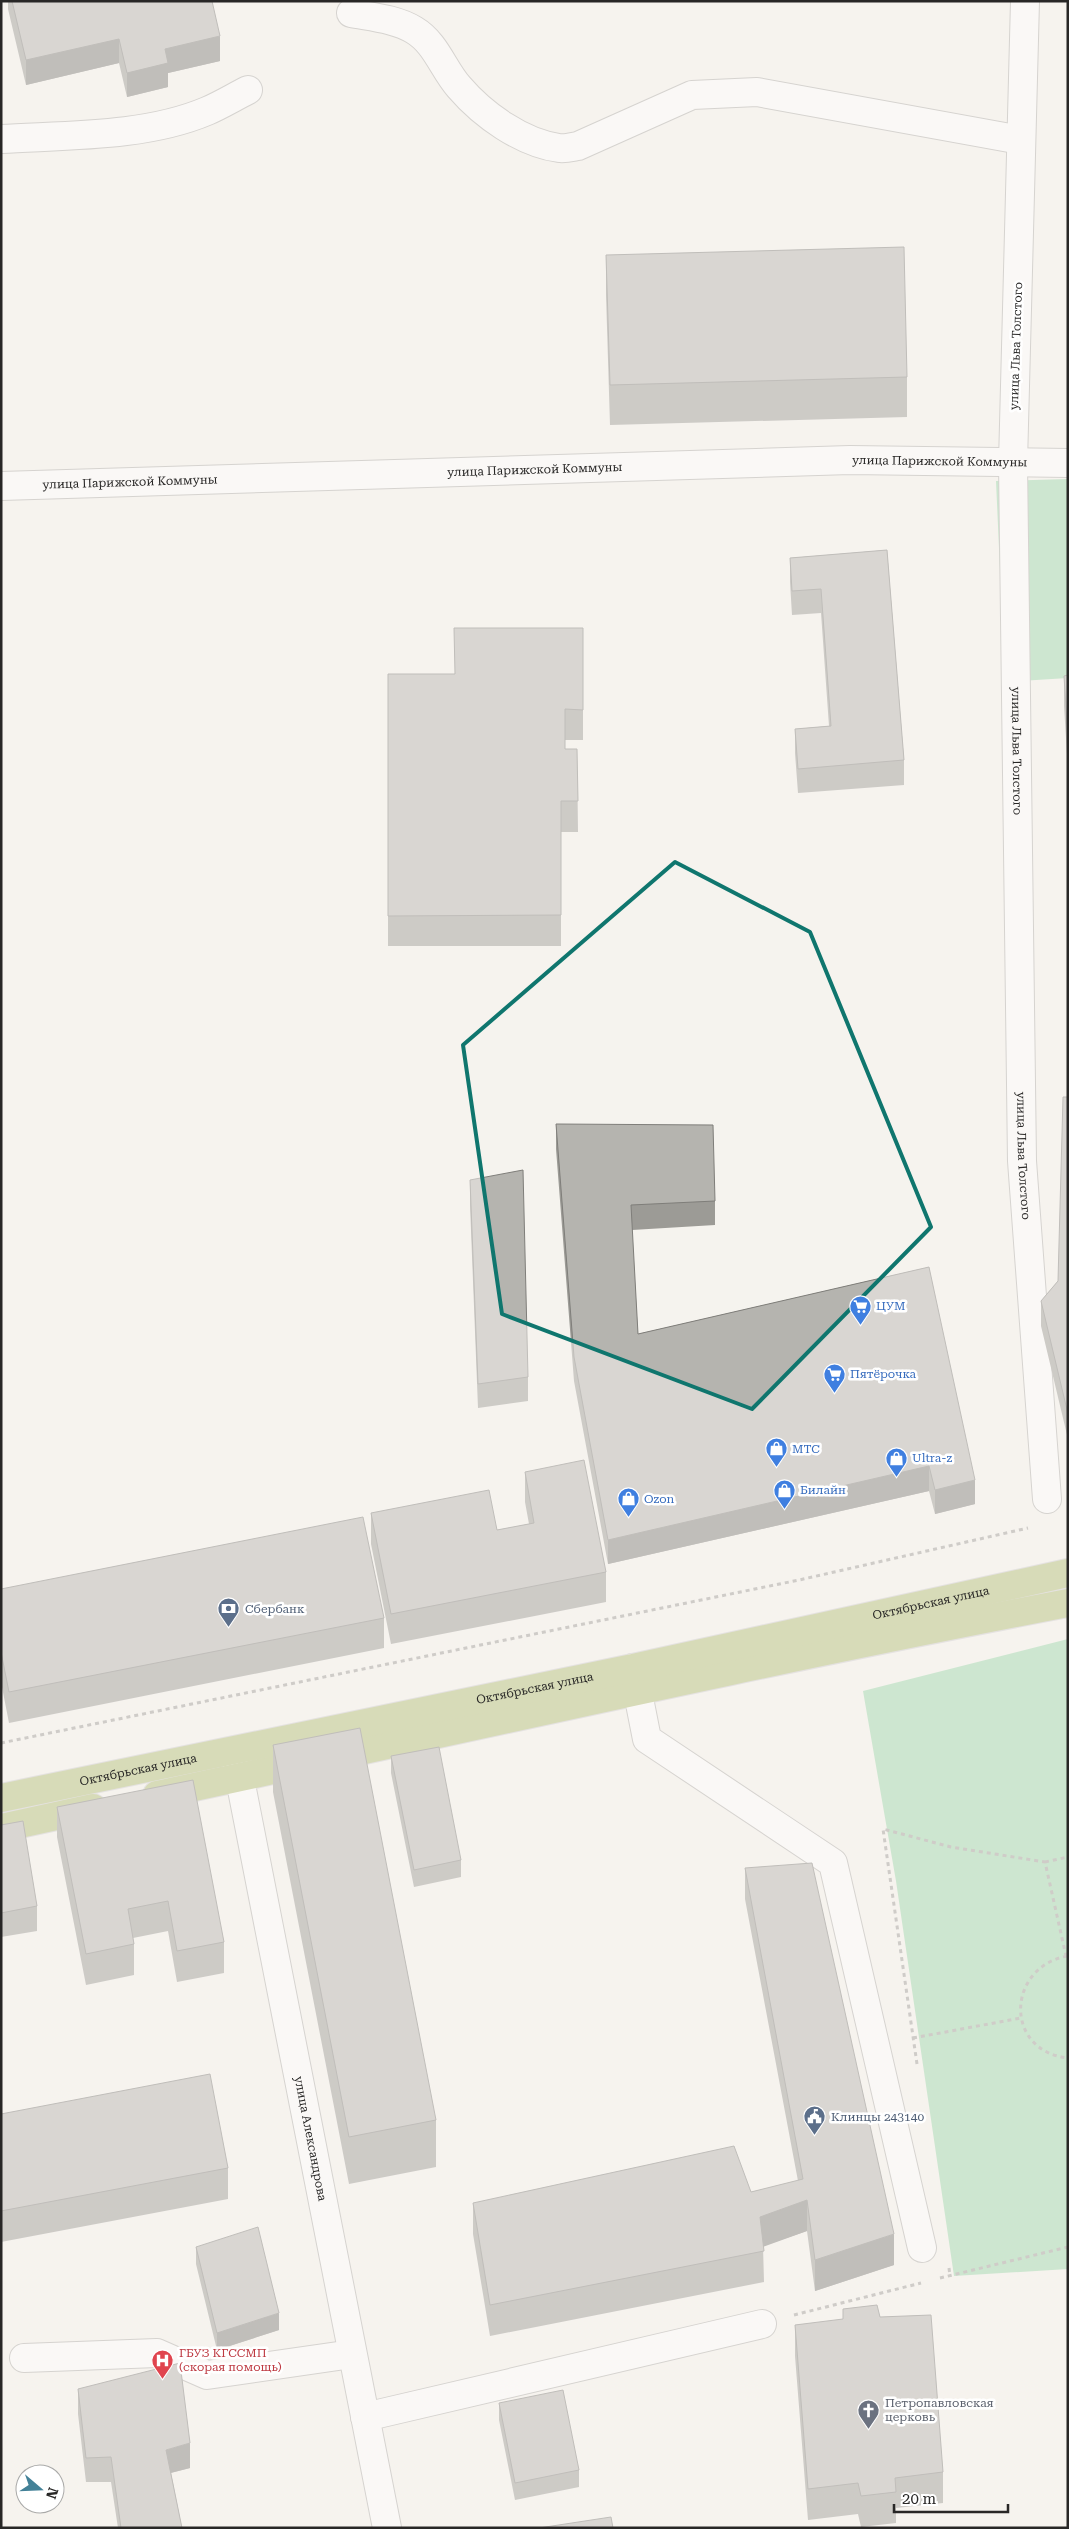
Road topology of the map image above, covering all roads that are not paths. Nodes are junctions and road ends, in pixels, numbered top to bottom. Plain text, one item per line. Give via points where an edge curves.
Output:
1 (1025, 1) edge
2 (351, 13) dead end
3 (248, 90) dead end
4 (1, 139) edge
5 (1021, 140) junction
6 (1013, 463) junction
7 (1068, 463) edge
8 (1, 486) edge
9 (1047, 1499) dead end
10 (1068, 1573) edge
11 (1068, 1603) edge
12 (635, 1679) junction
13 (234, 1750) junction
14 (239, 1777) junction
15 (1, 1798) edge
16 (1, 1828) edge
17 (922, 2248) dead end
18 (762, 2324) road end
19 (352, 2354) junction
20 (24, 2358) dead end
21 (365, 2417) junction
22 (387, 2528) edge

1 - 5 street, улица Льва Толстого
2 - 5 street via 389,20 414,30 433,48 459,87 482,108 523,136 560,149 578,146 692,95 757,92
3 - 4 street via 206,112 167,124
5 - 6 street, улица Льва Толстого
6 - 7 street, улица Парижской Коммуны
6 - 8 street, улица Парижской Коммуны via 850,460
6 - 9 street, улица Льва Толстого via 1022,1161
10 - 12 main road, Октябрьская улица
11 - 12 main road, Октябрьская улица
12 - 13 main road, Октябрьская улица
12 - 14 main road, Октябрьская улица
12 - 17 street via 647,1739 833,1863
13 - 14 street, улица Александрова
13 - 15 main road, Октябрьская улица
14 - 16 main road, Октябрьская улица
14 - 19 street, улица Александрова
18 - 21 street
19 - 20 street via 207,2375 157,2353
19 - 21 street, улица Александрова
21 - 22 street, улица Александрова

